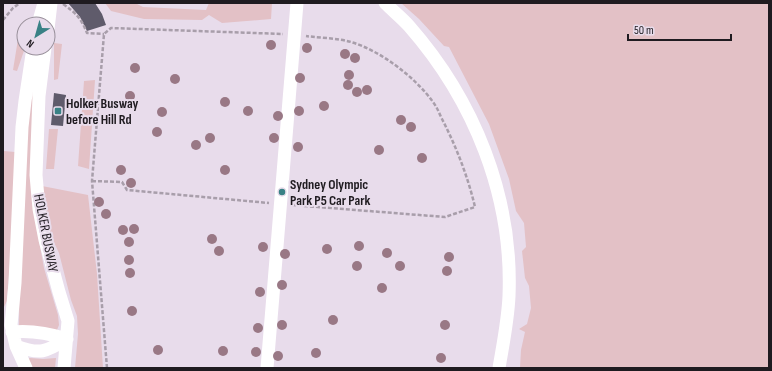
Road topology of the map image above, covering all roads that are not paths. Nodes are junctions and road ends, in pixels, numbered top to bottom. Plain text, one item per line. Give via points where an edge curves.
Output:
1 (44, 3) edge
2 (51, 3) edge
3 (297, 3) edge
4 (385, 3) edge
5 (40, 16) edge
6 (50, 16) edge
7 (32, 56) edge
8 (44, 56) edge
9 (12, 332) junction
10 (67, 339) junction
11 (16, 346) junction
12 (26, 368) edge
13 (64, 368) edge
14 (268, 368) edge
15 (499, 368) edge

1 - 5 street
2 - 6 street
3 - 14 street
4 - 15 street via 433,55 453,85 484,146 497,187 509,265 509,296
7 - 9 street, HOLKER BUSWAY via 22,127
8 - 10 street, HOLKER BUSWAY via 38,104 36,175 43,228 68,321
9 - 10 street via 44,332
9 - 11 street, HOLKER BUSWAY
10 - 11 street via 46,351 38,352
10 - 13 street, HOLKER BUSWAY
11 - 12 street, HOLKER BUSWAY

